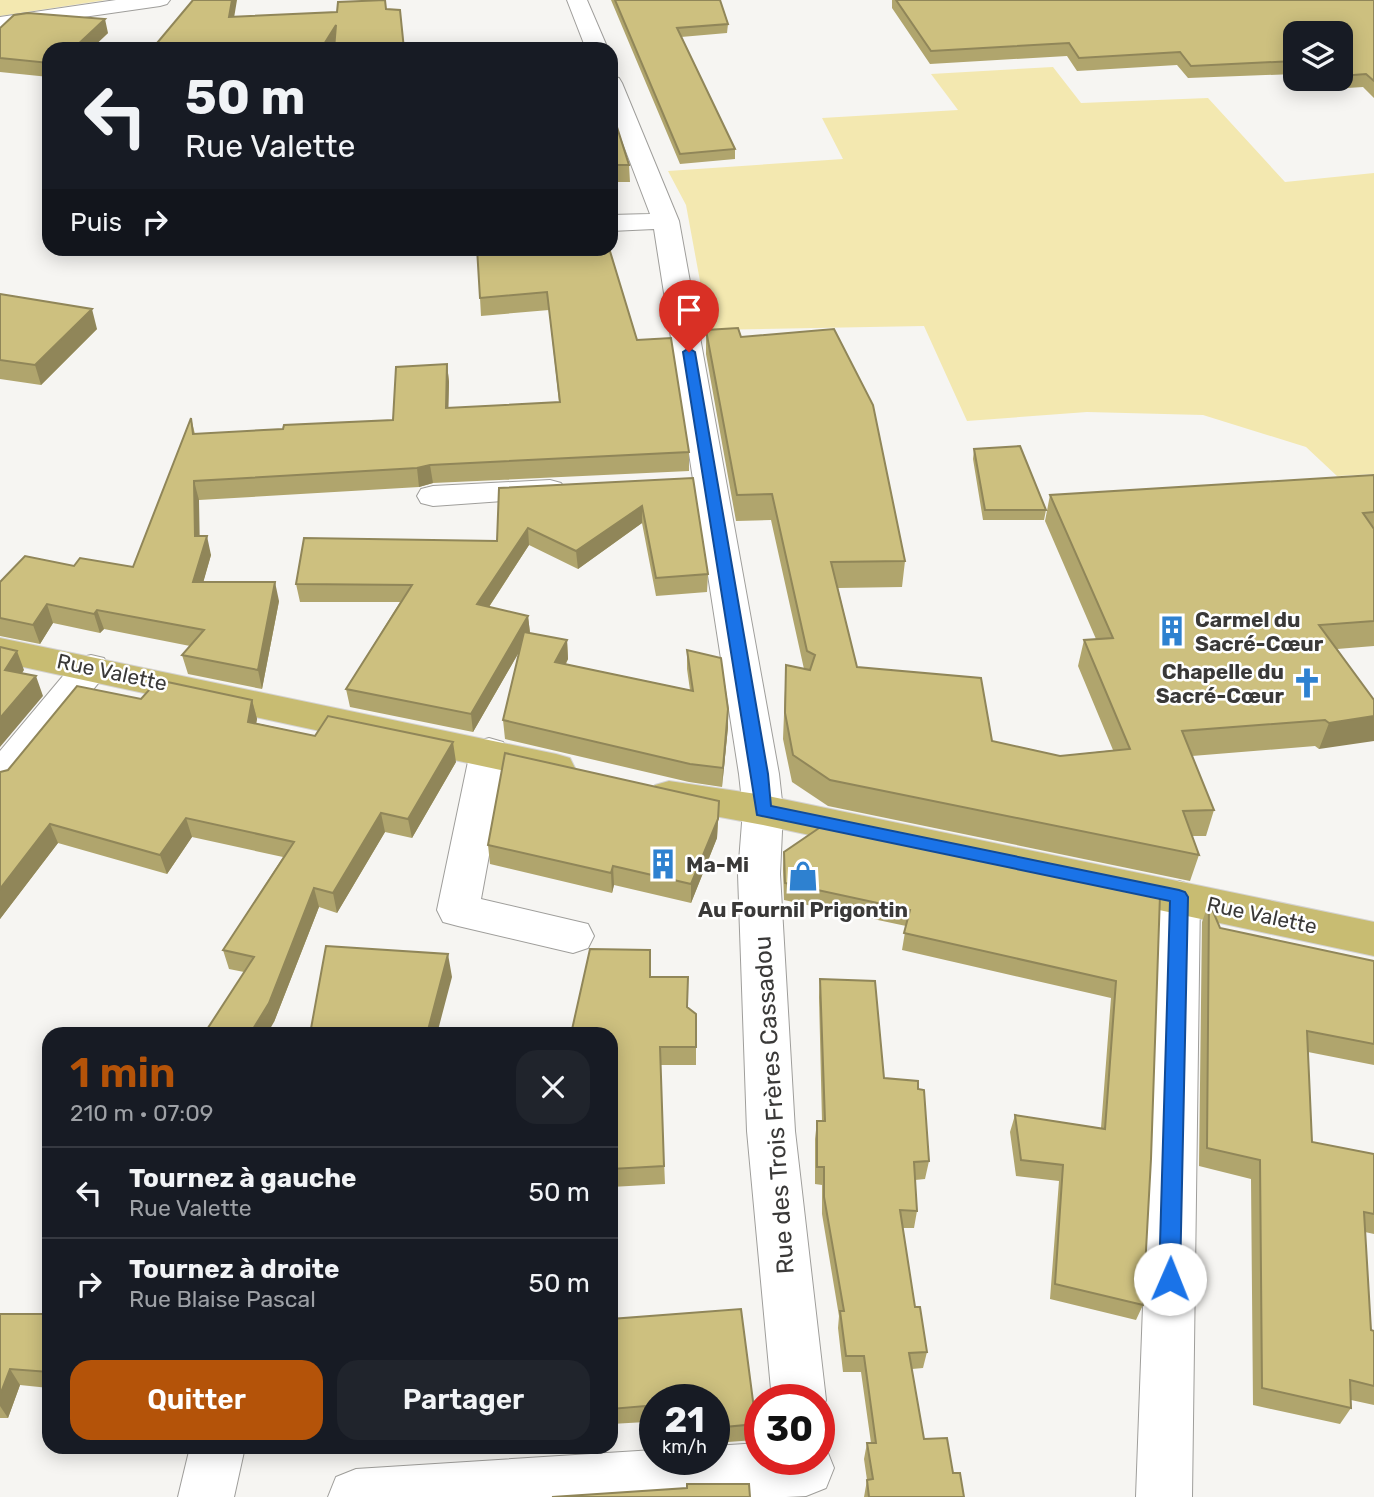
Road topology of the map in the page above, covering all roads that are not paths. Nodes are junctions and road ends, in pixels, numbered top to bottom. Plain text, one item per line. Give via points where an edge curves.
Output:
1 (160, 0) edge
2 (577, 0) edge
3 (0, 23) edge
4 (594, 42) edge
5 (618, 101) edge
6 (666, 221) junction
7 (618, 223) edge
8 (587, 489) edge
9 (433, 496) dead end
10 (0, 650) edge
11 (91, 667) junction
12 (489, 752) junction
13 (596, 777) edge
14 (0, 778) edge
15 (636, 787) edge
16 (763, 810) junction
17 (1179, 897) junction
18 (573, 936) dead end
19 (1374, 939) edge
20 (797, 1384) edge
21 (216, 1454) edge
22 (807, 1475) edge
23 (206, 1497) edge
24 (356, 1497) edge
25 (1164, 1497) edge

1 - 3 street
2 - 4 street
5 - 6 street, Rue des Trois Frères Cassadou
6 - 7 street
6 - 16 street, Rue des Trois Frères Cassadou via 698,483 760,774
8 - 9 street
10 - 11 main road, Rue Valette
11 - 12 main road, Rue Valette
11 - 14 street
12 - 13 main road, Rue Valette
12 - 18 street via 458,910
15 - 16 main road, Rue Valette
16 - 17 main road, Rue Valette
16 - 20 street, Rue des Trois Frères Cassadou via 759,874 771,1131
17 - 19 main road, Rue Valette
17 - 25 street
21 - 23 street
22 - 24 street

